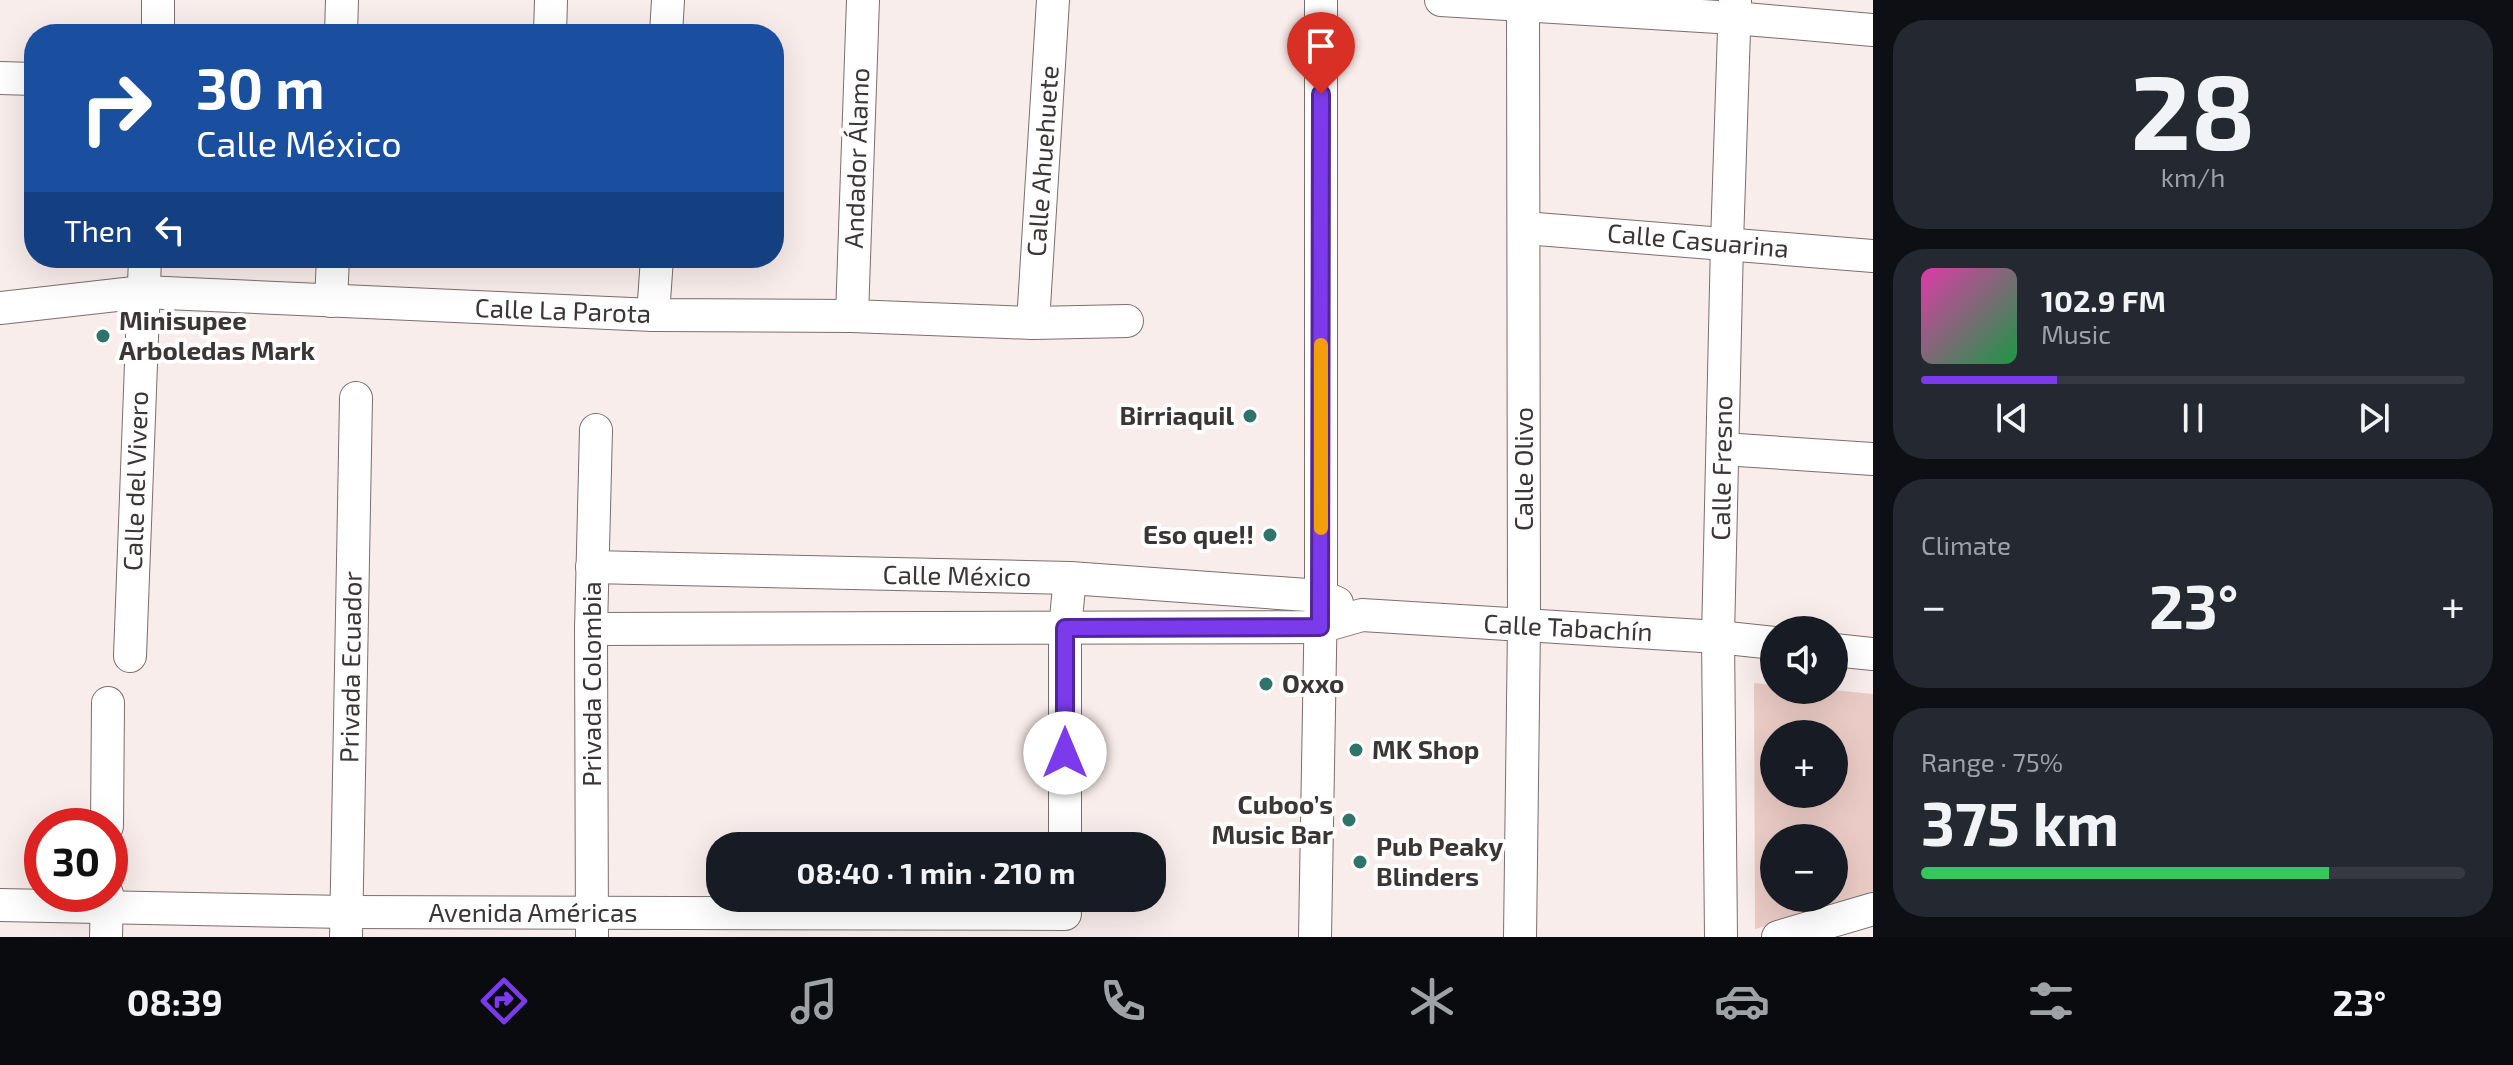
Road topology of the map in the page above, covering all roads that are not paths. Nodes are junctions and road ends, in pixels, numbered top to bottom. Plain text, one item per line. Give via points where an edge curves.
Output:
1 (158, 0) edge
2 (342, 0) edge
3 (551, 0) edge
4 (668, 0) edge
5 (863, 0) edge
6 (1053, 0) edge
7 (1321, 0) edge
8 (1441, 0) edge
9 (1523, 3) edge
10 (1735, 9) edge
11 (158, 24) edge
12 (341, 24) edge
13 (550, 24) edge
14 (667, 24) edge
15 (1873, 30) edge
16 (0, 78) edge
17 (24, 79) edge
18 (1524, 228) junction
19 (1727, 243) junction
20 (1873, 256) edge
21 (144, 268) edge
22 (333, 268) edge
23 (656, 268) edge
24 (143, 292) junction
25 (331, 301) junction
26 (0, 308) edge
27 (653, 315) junction
28 (852, 316) junction
29 (1127, 321) dead end
30 (1033, 323) junction
31 (356, 398) dead end
32 (596, 430) dead end
33 (1723, 449) junction
34 (1873, 459) edge
35 (592, 567) junction
36 (1070, 578) junction
37 (1321, 596) junction
38 (1362, 615) junction
39 (1524, 626) junction
40 (1320, 627) junction
41 (1065, 628) junction
42 (591, 629) junction
43 (1718, 637) junction
44 (1760, 642) edge
45 (1848, 651) edge
46 (1873, 654) edge
47 (130, 656) dead end
48 (108, 703) dead end
49 (107, 808) edge
50 (1065, 832) edge
51 (0, 905) edge
52 (24, 907) edge
53 (1873, 909) edge
54 (106, 912) edge
55 (1065, 916) edge
56 (346, 924) edge
57 (592, 925) edge
58 (833, 925) edge
59 (1315, 937) edge
60 (1520, 937) edge
61 (1721, 937) edge
62 (1778, 937) edge

1 - 11 street
2 - 12 street
3 - 13 street
4 - 14 street
5 - 28 street, Andador Álamo
6 - 30 street, Calle Ahuehuete
7 - 37 street
8 - 9 street
9 - 10 street
9 - 18 street, Calle Olivo
10 - 15 street
10 - 19 street, Calle Fresno
16 - 17 street
18 - 19 street, Calle Casuarina
18 - 39 street, Calle Olivo
19 - 20 street, Calle Casuarina
19 - 33 street, Calle Fresno
21 - 24 street, Calle del Vivero
22 - 25 street
23 - 27 street
24 - 25 street, Calle La Parota
24 - 26 street, Calle La Parota
24 - 47 street, Calle del Vivero
25 - 27 street, Calle La Parota
27 - 28 street, Calle La Parota
28 - 30 street, Calle La Parota
29 - 30 street, Calle La Parota
31 - 56 street, Privada Ecuador
32 - 35 street, Privada Colombia
33 - 34 street
33 - 43 street, Calle Fresno
35 - 36 street, Calle México
35 - 42 street, Privada Colombia
36 - 37 street, Calle México
36 - 41 street
37 - 38 street, Calle Tabachín
37 - 40 street
38 - 39 street, Calle Tabachín
38 - 40 street, Calle Tabachín
39 - 43 street, Calle Tabachín
39 - 60 street, Calle Olivo
40 - 41 street, Calle México
40 - 59 street
41 - 42 street, Calle México
41 - 50 street
42 - 57 street, Privada Colombia
43 - 44 street, Calle Tabachín
43 - 61 street, Calle Fresno
45 - 46 street
48 - 49 street
51 - 52 street, Avenida Américas
53 - 62 street
54 - 56 street, Avenida Américas
55 - 58 street, Avenida Américas
56 - 57 street, Avenida Américas
57 - 58 street, Avenida Américas

